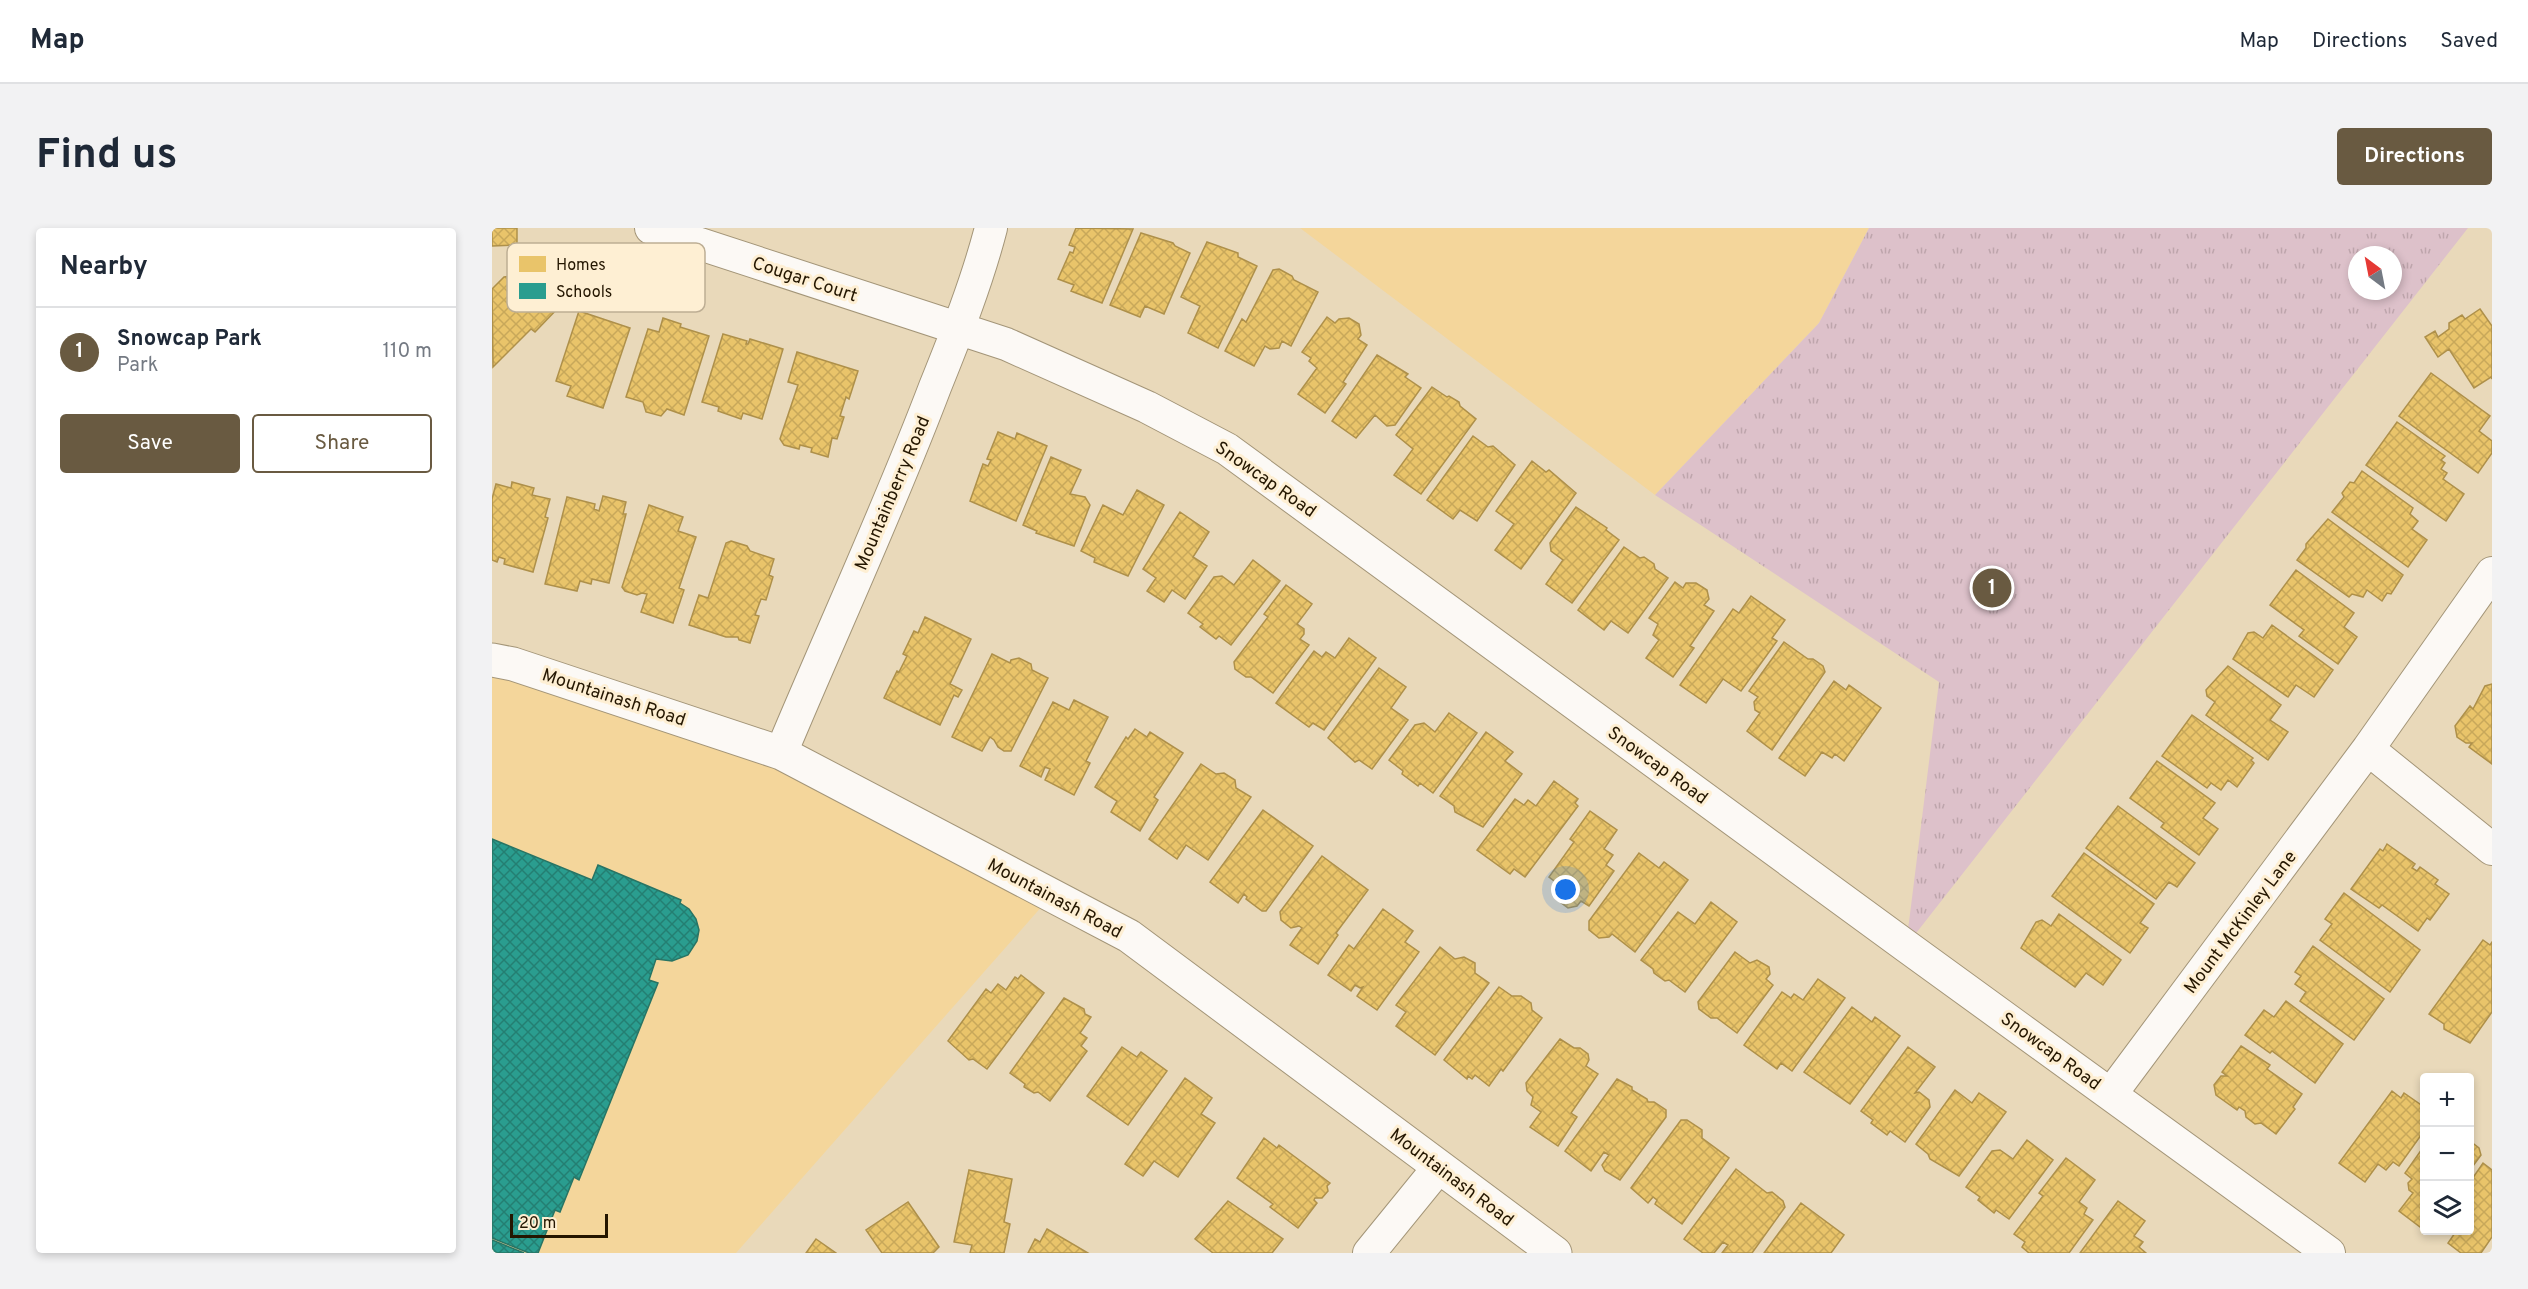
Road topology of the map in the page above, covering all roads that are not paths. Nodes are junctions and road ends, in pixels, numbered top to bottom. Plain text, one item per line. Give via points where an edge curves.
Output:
1 (651, 228) edge
2 (991, 228) edge
3 (697, 243) edge
4 (705, 246) edge
5 (958, 329) junction
6 (2492, 573) edge
7 (492, 660) edge
8 (2368, 749) junction
9 (781, 753) junction
10 (2492, 849) edge
11 (2111, 1094) junction
12 (1439, 1167) junction
13 (1370, 1253) edge
14 (1555, 1253) edge
15 (2329, 1253) edge

1 - 3 street, Cougar Court
2 - 5 street, Mountainberry Road
4 - 5 street, Cougar Court
5 - 9 street, Mountainberry Road via 917,436
5 - 11 street, Snowcap Road via 1006,344 1147,407 1227,449
6 - 8 street, Mount McKinley Lane
7 - 9 street, Mountainash Road
8 - 10 street
8 - 11 street, Mount McKinley Lane
9 - 12 street, Mountainash Road via 1129,936
11 - 15 street, Snowcap Road
12 - 13 street
12 - 14 street, Mountainash Road

